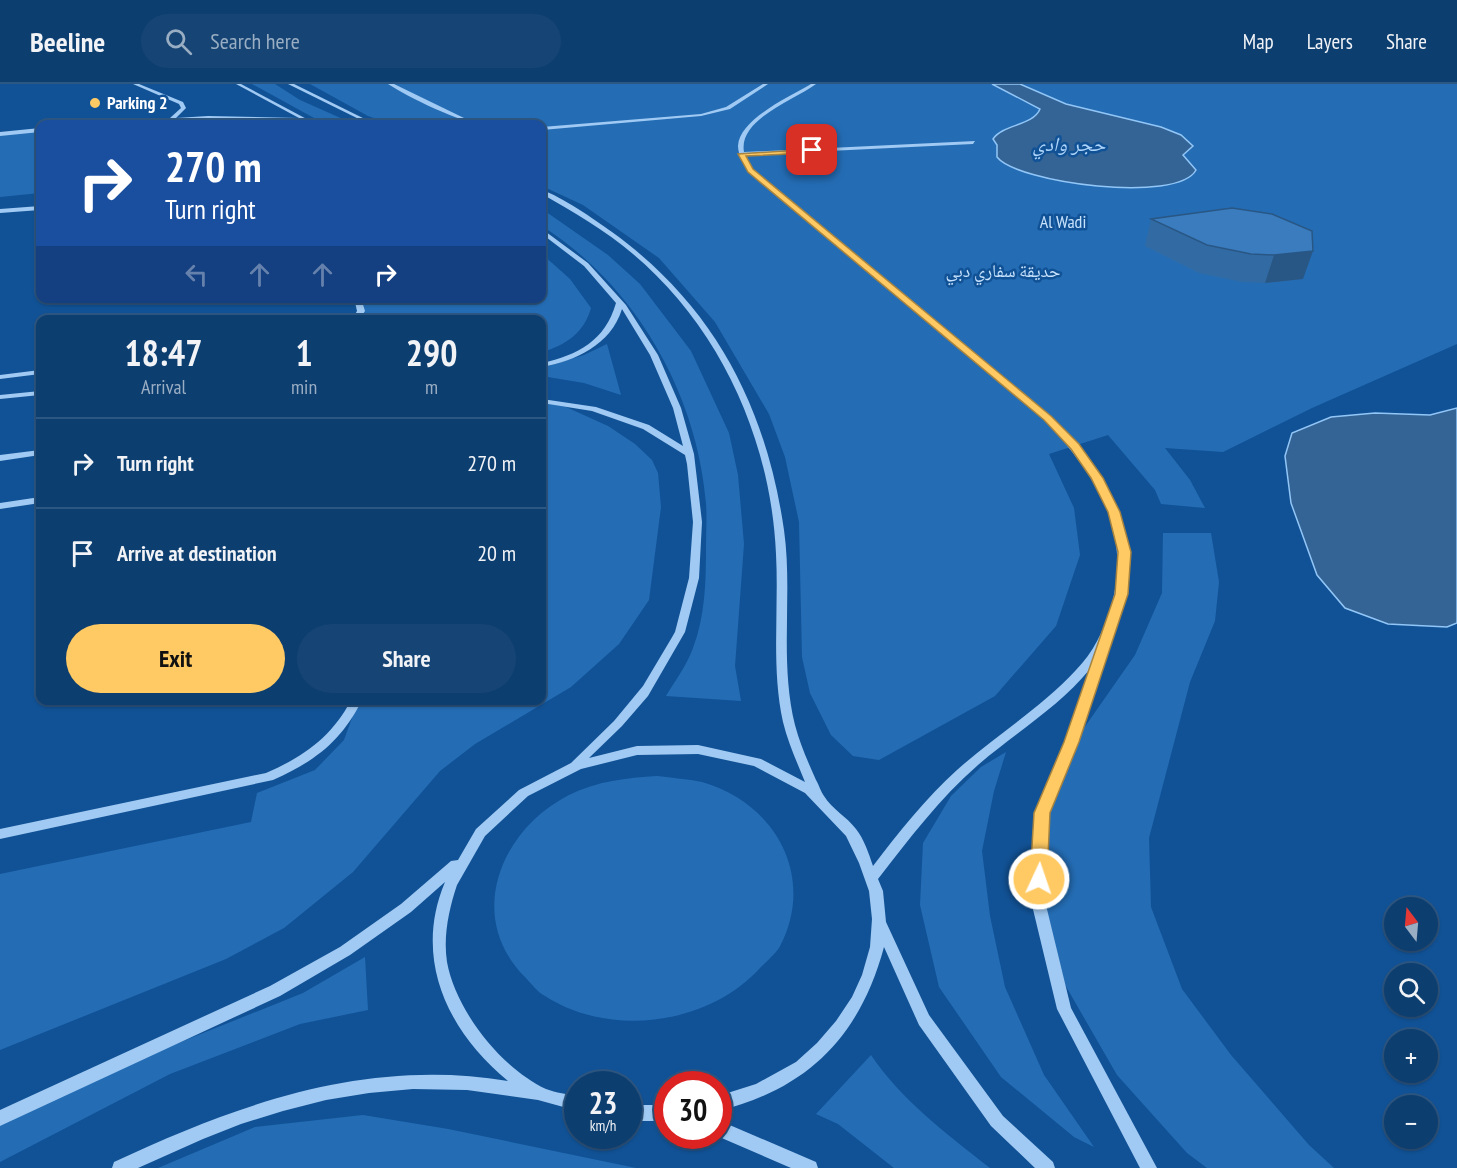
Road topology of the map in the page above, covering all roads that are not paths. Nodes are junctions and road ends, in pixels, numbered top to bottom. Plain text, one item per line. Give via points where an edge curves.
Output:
1 (135, 84) edge
2 (238, 84) edge
3 (290, 84) edge
4 (390, 84) edge
5 (766, 84) edge
6 (814, 84) edge
7 (172, 119) junction
8 (159, 120) edge
9 (304, 120) joint
10 (364, 120) edge
11 (469, 120) edge
12 (546, 129) edge
13 (36, 130) edge
14 (0, 134) edge
15 (973, 142) dead end
16 (742, 154) junction
17 (546, 194) edge
18 (36, 208) edge
19 (0, 212) edge
20 (546, 234) edge
21 (620, 303) junction
22 (546, 364) edge
23 (36, 372) edge
24 (0, 377) edge
25 (36, 394) edge
26 (0, 398) edge
27 (546, 402) edge
28 (36, 454) edge
29 (690, 454) junction
30 (0, 458) edge
31 (36, 501) edge
32 (0, 506) edge
33 (1105, 637) junction
34 (355, 705) edge
35 (575, 765) junction
36 (818, 797) junction
37 (0, 834) edge
38 (459, 863) junction
39 (873, 876) junction
40 (880, 924) junction
41 (540, 1094) junction
42 (564, 1100) edge
43 (732, 1100) edge
44 (0, 1118) edge
45 (732, 1134) edge
46 (120, 1168) edge
47 (810, 1168) edge
48 (1047, 1168) edge
49 (1149, 1168) edge

1 - 7 street via 182,103 181,113
2 - 9 street
3 - 10 street
4 - 11 street
5 - 12 street via 728,108 701,115
6 - 16 street via 750,125 742,139
7 - 8 street
7 - 9 street via 242,116
13 - 14 street
15 - 16 street
16 - 33 street via 751,170 1048,418 1075,447 1114,512 1124,552 1122,594
17 - 36 street via 612,234 659,273 701,320 736,376 764,446 779,531 782,674 787,712 798,753
18 - 19 street
20 - 21 street via 586,266
21 - 22 street via 617,320 604,337 582,351
21 - 29 street via 651,345 674,395
23 - 24 street
25 - 26 street
27 - 29 street via 592,409 646,427
28 - 30 street
29 - 35 street via 696,509 695,573 679,633 641,698
31 - 32 street
33 - 39 street via 1082,670 1049,702 958,776
33 - 49 street via 1071,742 1042,813 1038,902 1064,1009
34 - 37 street via 347,722 328,744 302,763 269,777
35 - 36 street via 626,751 677,748 729,754 776,770
35 - 38 street via 528,789 488,822
36 - 39 street via 851,832
38 - 41 street via 441,910 440,951 456,1012 491,1056
38 - 44 street via 354,945 275,991
39 - 40 street
40 - 43 street via 871,975 844,1025 800,1068
40 - 48 street via 924,1020 997,1121
41 - 42 street
41 - 46 street via 457,1082 369,1085 279,1103 187,1135
45 - 47 street

